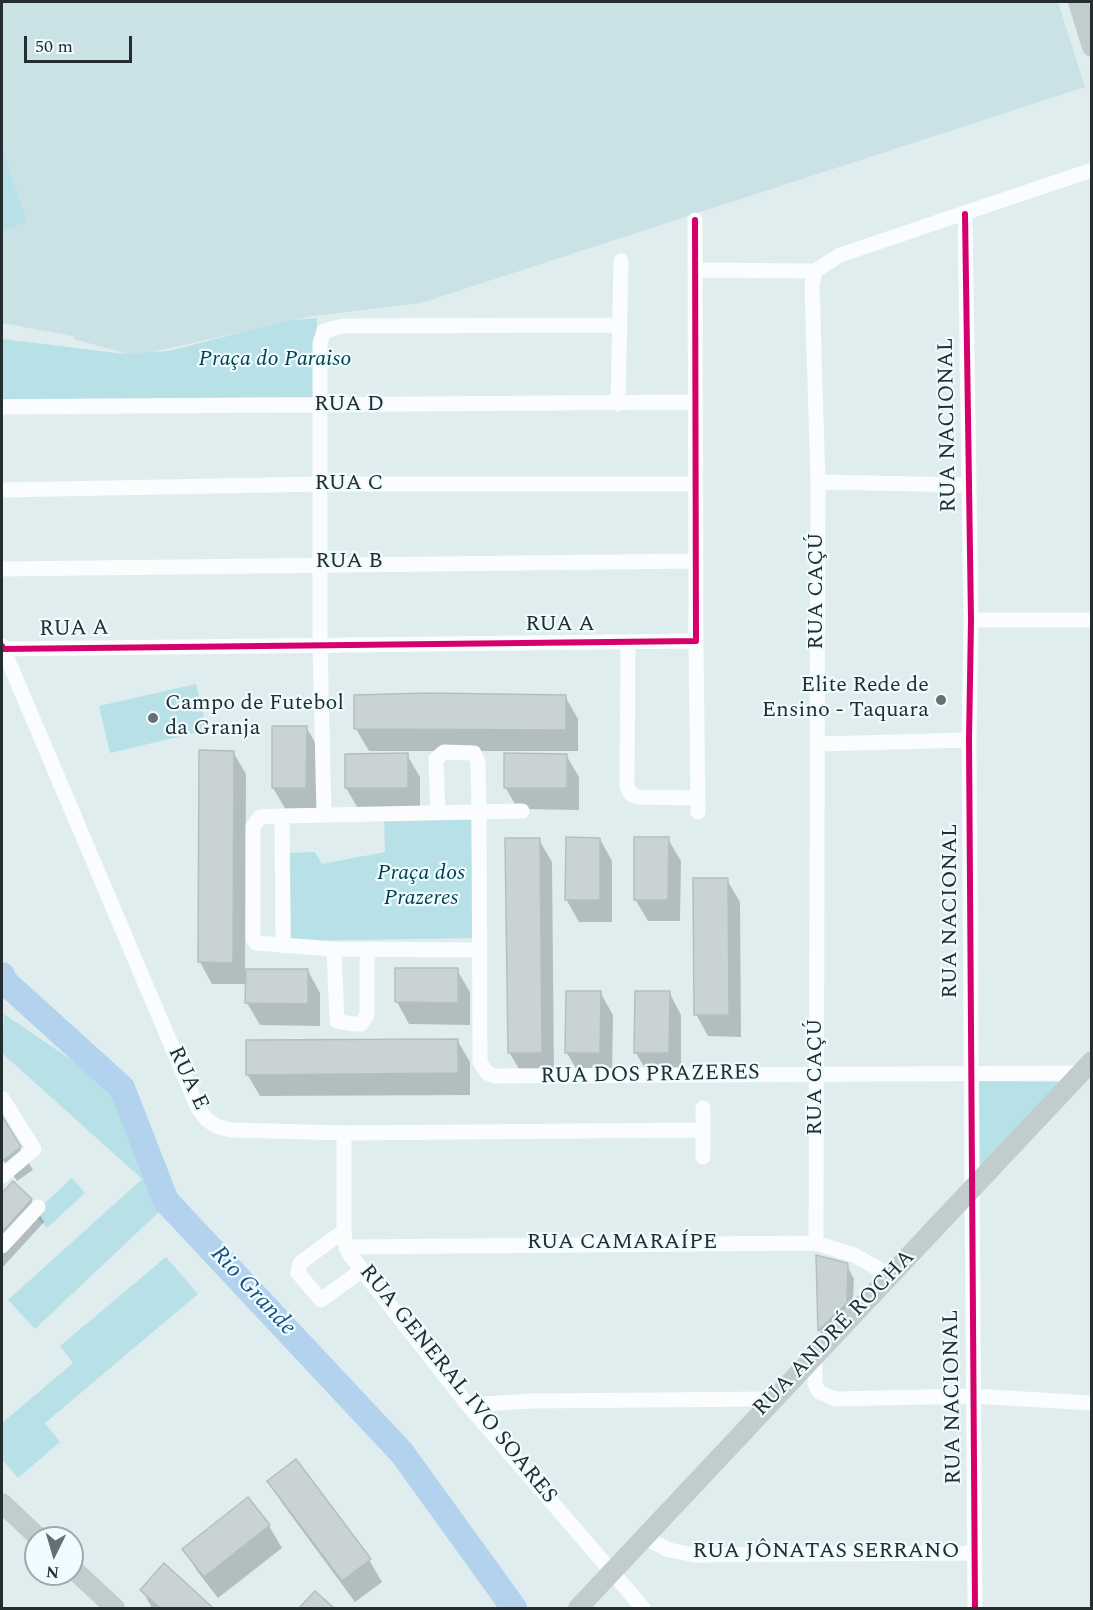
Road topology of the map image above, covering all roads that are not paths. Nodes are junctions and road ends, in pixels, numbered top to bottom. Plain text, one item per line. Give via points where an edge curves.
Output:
1 (1078, 2) edge
2 (1090, 39) edge
3 (1092, 170) edge
4 (965, 214) junction
5 (695, 220) dead end
6 (621, 261) dead end
7 (695, 270) junction
8 (815, 271) junction
9 (618, 325) junction
10 (696, 402) junction
11 (618, 404) junction
12 (2, 407) edge
13 (322, 407) junction
14 (818, 482) junction
15 (322, 484) junction
16 (696, 484) junction
17 (968, 485) junction
18 (2, 490) edge
19 (696, 561) junction
20 (321, 563) junction
21 (2, 569) edge
22 (971, 620) junction
23 (1092, 620) edge
24 (696, 641) junction
25 (628, 643) junction
26 (320, 645) junction
27 (2, 647) edge
28 (969, 740) junction
29 (817, 744) junction
30 (479, 810) junction
31 (438, 811) junction
32 (522, 811) dead end
33 (324, 813) junction
34 (282, 816) junction
35 (283, 946) junction
36 (334, 949) junction
37 (367, 950) junction
38 (478, 950) junction
39 (1085, 1067) edge
40 (971, 1073) junction
41 (817, 1074) junction
42 (2, 1098) edge
43 (703, 1108) dead end
44 (703, 1130) junction
45 (344, 1133) junction
46 (703, 1157) dead end
47 (2, 1176) edge
48 (970, 1191) junction
49 (38, 1208) dead end
50 (345, 1239) junction
51 (816, 1243) junction
52 (2, 1246) edge
53 (362, 1270) junction
54 (891, 1276) junction
55 (815, 1355) junction
56 (972, 1396) junction
57 (773, 1398) junction
58 (1092, 1402) edge
59 (468, 1405) junction
60 (2, 1503) edge
61 (26, 1526) edge
62 (646, 1538) junction
63 (974, 1553) junction
64 (613, 1572) junction
65 (84, 1579) edge
66 (115, 1608) edge
67 (578, 1608) edge
68 (643, 1608) edge
69 (975, 1608) edge

1 - 2 main road
3 - 4 street
4 - 8 street via 840,255
4 - 17 street, RUA NACIONAL
5 - 7 street
6 - 9 street
7 - 8 street
7 - 10 street
8 - 14 street, RUA CAÇÚ via 812,285
9 - 11 street
9 - 13 street via 343,326 324,331 320,343
10 - 11 street, RUA D
10 - 16 street
11 - 13 street, RUA D
12 - 13 street, RUA D
13 - 15 street
14 - 17 street
14 - 29 street, RUA CAÇÚ
15 - 16 street, RUA C
15 - 18 street, RUA C
15 - 20 street
16 - 19 street
17 - 22 street, RUA NACIONAL
19 - 20 street, RUA B
19 - 24 street
20 - 21 street, RUA B
20 - 26 street
22 - 23 street
22 - 28 street, RUA NACIONAL
24 - 25 street, RUA A
24 - 25 street via 698,805 638,797 627,787
25 - 26 street, RUA A
26 - 27 street, RUA A
26 - 33 street
27 - 45 street, RUA E via 198,1108 216,1126 231,1130
28 - 29 street
28 - 40 street, RUA NACIONAL
29 - 41 street, RUA CAÇÚ
30 - 31 street
30 - 31 street, RUA DOS PRAZERES via 477,757 469,752 444,752 436,759
30 - 32 street
30 - 38 street, RUA DOS PRAZERES
31 - 33 street
33 - 34 street
34 - 35 street
34 - 35 street via 260,818 253,827 253,939 261,945
35 - 36 street
36 - 37 street
36 - 37 street via 337,1021 352,1024 361,1024 367,1015
37 - 38 street
38 - 41 street, RUA DOS PRAZERES via 480,1062 495,1076
39 - 40 street, RUA DOS PRAZERES
39 - 48 main road, RUA ANDRÉ ROCHA
40 - 41 street, RUA DOS PRAZERES
40 - 48 street, RUA NACIONAL
41 - 51 street, RUA CAÇÚ
42 - 47 street via 34,1149
43 - 44 street
44 - 45 street, RUA E
44 - 46 street
45 - 50 street
48 - 54 main road, RUA ANDRÉ ROCHA
48 - 56 street, RUA NACIONAL
49 - 52 street
50 - 51 street, RUA CAMARAÍPE
50 - 53 street, RUA GENERAL IVO SOARES
50 - 53 street via 300,1263 298,1273 321,1300
51 - 54 street, RUA CAMARAÍPE via 854,1255
53 - 59 street, RUA GENERAL IVO SOARES
54 - 55 main road, RUA ANDRÉ ROCHA
55 - 56 street via 819,1392 835,1399
55 - 57 main road, RUA ANDRÉ ROCHA
56 - 58 street
56 - 63 street, RUA NACIONAL
57 - 59 street
57 - 62 main road, RUA ANDRÉ ROCHA
59 - 64 street, RUA GENERAL IVO SOARES
60 - 61 main road
62 - 63 street, RUA JÔNATAS SERRANO via 669,1550 696,1555
62 - 64 main road, RUA ANDRÉ ROCHA
63 - 69 street, RUA NACIONAL
64 - 67 main road, RUA ANDRÉ ROCHA
64 - 68 street, RUA GENERAL IVO SOARES
65 - 66 main road

